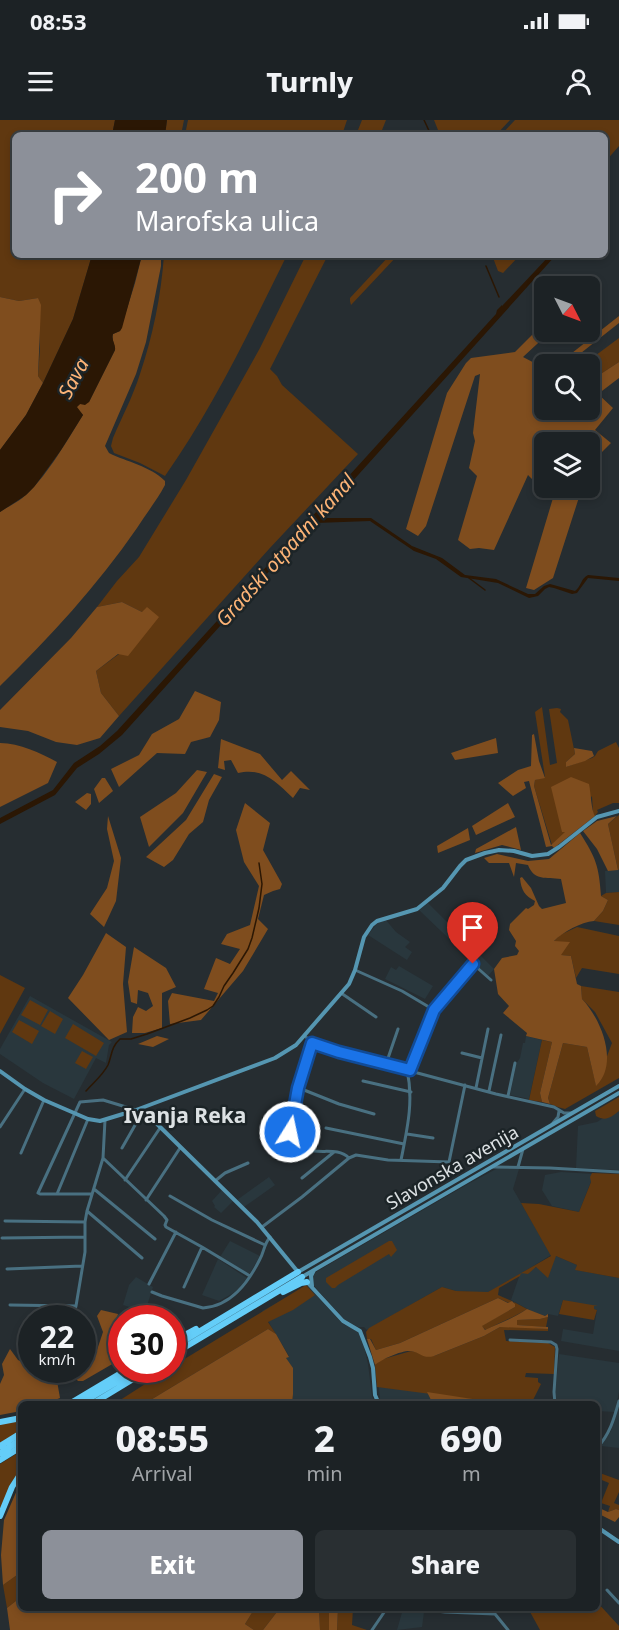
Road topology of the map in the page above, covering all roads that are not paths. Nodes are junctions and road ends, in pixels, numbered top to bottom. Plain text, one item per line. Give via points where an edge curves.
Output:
1 (619, 811) edge
2 (355, 970) junction
3 (490, 980) dead end
4 (341, 993) junction
5 (434, 1010) junction
6 (376, 1017) dead end
7 (398, 1029) dead end
8 (488, 1029) dead end
9 (305, 1035) junction
10 (501, 1035) dead end
11 (312, 1043) junction
12 (462, 1053) dead end
13 (483, 1058) junction
14 (515, 1063) dead end
15 (386, 1064) junction
16 (409, 1070) junction
17 (0, 1071) edge
18 (363, 1081) dead end
19 (465, 1085) junction
20 (619, 1086) edge
21 (298, 1088) junction
22 (476, 1088) junction
23 (25, 1089) junction
24 (489, 1091) junction
25 (411, 1092) junction
26 (619, 1093) edge
27 (508, 1096) junction
28 (44, 1100) junction
29 (136, 1110) junction
30 (559, 1111) junction
31 (75, 1113) junction
32 (142, 1113) junction
33 (374, 1113) dead end
34 (573, 1113) junction
35 (88, 1119) junction
36 (105, 1120) junction
37 (550, 1126) junction
38 (0, 1127) edge
39 (160, 1128) junction
40 (327, 1128) dead end
41 (406, 1134) junction
42 (433, 1138) dead end
43 (405, 1144) junction
44 (122, 1148) dead end
45 (180, 1148) junction
46 (523, 1149) junction
47 (336, 1151) junction
48 (21, 1153) dead end
49 (103, 1158) junction
50 (349, 1158) junction
51 (401, 1160) junction
52 (248, 1163) dead end
53 (492, 1167) junction
54 (518, 1167) junction
55 (619, 1172) edge
56 (302, 1178) dead end
57 (125, 1180) junction
58 (215, 1181) junction
59 (94, 1189) junction
60 (57, 1194) junction
61 (92, 1194) junction
62 (170, 1196) dead end
63 (146, 1200) junction
64 (87, 1211) junction
65 (5, 1221) dead end
66 (86, 1222) junction
67 (262, 1227) junction
68 (176, 1232) junction
69 (85, 1237) junction
70 (270, 1237) junction
71 (2, 1239) dead end
72 (155, 1239) dead end
73 (265, 1245) junction
74 (202, 1247) junction
75 (142, 1258) dead end
76 (82, 1266) junction
77 (7, 1269) dead end
78 (314, 1269) junction
79 (250, 1276) junction
80 (305, 1279) junction
81 (149, 1284) dead end
82 (184, 1287) dead end
83 (152, 1292) dead end
84 (10, 1305) dead end
85 (18, 1305) edge
86 (76, 1305) edge
87 (219, 1320) junction
88 (186, 1335) edge
89 (186, 1340) edge
90 (510, 1340) dead end
91 (186, 1346) edge
92 (108, 1382) edge
93 (112, 1383) edge
94 (127, 1383) edge
95 (80, 1400) edge
96 (97, 1401) edge
97 (376, 1401) edge
98 (555, 1401) edge
99 (619, 1401) edge
100 (18, 1419) edge
101 (0, 1422) edge
102 (18, 1435) edge
103 (18, 1442) edge
104 (600, 1444) edge
105 (0, 1446) edge
106 (18, 1449) edge
107 (0, 1453) edge
108 (0, 1460) edge
109 (18, 1478) edge
110 (0, 1516) edge
111 (600, 1529) edge
112 (619, 1542) edge
113 (607, 1590) dead end
114 (619, 1603) edge
115 (385, 1611) edge
116 (436, 1611) edge
117 (494, 1611) edge
118 (495, 1614) junction
119 (372, 1630) edge
120 (508, 1630) edge

1 - 2 main road via 597,817 548,854 535,856 500,850 466,860 443,888 417,909 375,922 364,937
2 - 4 main road
2 - 5 street
3 - 5 street via 473,964
4 - 6 street
4 - 9 main road
5 - 16 street
7 - 15 street
8 - 13 street
9 - 11 street
9 - 29 main road via 275,1058
10 - 24 street
11 - 15 street
11 - 21 street
12 - 13 street
13 - 22 street
14 - 27 street
15 - 16 street
16 - 19 street
16 - 25 street
17 - 23 main road
18 - 25 street
19 - 22 street
19 - 51 street via 449,1162
20 - 34 main road, Slavonska avenija
21 - 33 street
21 - 47 street via 291,1140 308,1150
22 - 24 street
23 - 28 main road
23 - 38 street
24 - 27 street
25 - 41 street
26 - 46 main road, Slavonska avenija
27 - 30 street
28 - 31 main road
28 - 48 street
29 - 31 street via 103,1100 80,1102
29 - 32 main road
29 - 36 main road
30 - 34 street
30 - 37 street
31 - 35 main road
31 - 60 street via 38,1193
32 - 39 main road
32 - 44 street
34 - 37 main road, Slavonska avenija
35 - 36 main road
35 - 60 street
36 - 49 street
37 - 80 main road, Slavonska avenija
39 - 45 main road
39 - 57 street
40 - 43 street
41 - 42 street
41 - 43 street
43 - 51 street
45 - 58 main road
45 - 63 street
46 - 53 main road, Slavonska avenija
46 - 54 street
47 - 50 street
47 - 56 street
49 - 57 street
49 - 59 street
50 - 51 street via 356,1155
50 - 67 street
52 - 58 street
53 - 54 street
53 - 78 main road, Slavonska avenija
54 - 55 street
57 - 63 street
58 - 67 main road
59 - 61 street
59 - 72 street
60 - 61 street
61 - 64 street
62 - 73 street
63 - 68 street via 167,1220 166,1227
64 - 66 street
64 - 75 street
65 - 66 street
66 - 69 street
67 - 70 main road
68 - 74 street
68 - 81 street
69 - 71 street
69 - 76 street
70 - 73 street
70 - 80 main road
73 - 79 street
74 - 79 street
74 - 82 street
76 - 77 street
76 - 86 street
78 - 80 main road, Slavonska avenija
78 - 80 main road
79 - 83 street via 237,1294 206,1308
80 - 87 highway
80 - 91 highway via 284,1292 274,1293
80 - 97 main road via 343,1321 360,1331 373,1368
84 - 85 street
87 - 88 highway
87 - 89 highway
90 - 98 street via 550,1342 557,1346
92 - 95 highway
93 - 95 highway
94 - 96 highway
99 - 104 street via 612,1426
100 - 101 highway
102 - 105 highway
103 - 107 highway
106 - 108 highway
109 - 110 highway
111 - 112 main road
113 - 114 street
115 - 119 street
116 - 118 street
117 - 118 street
118 - 120 street

